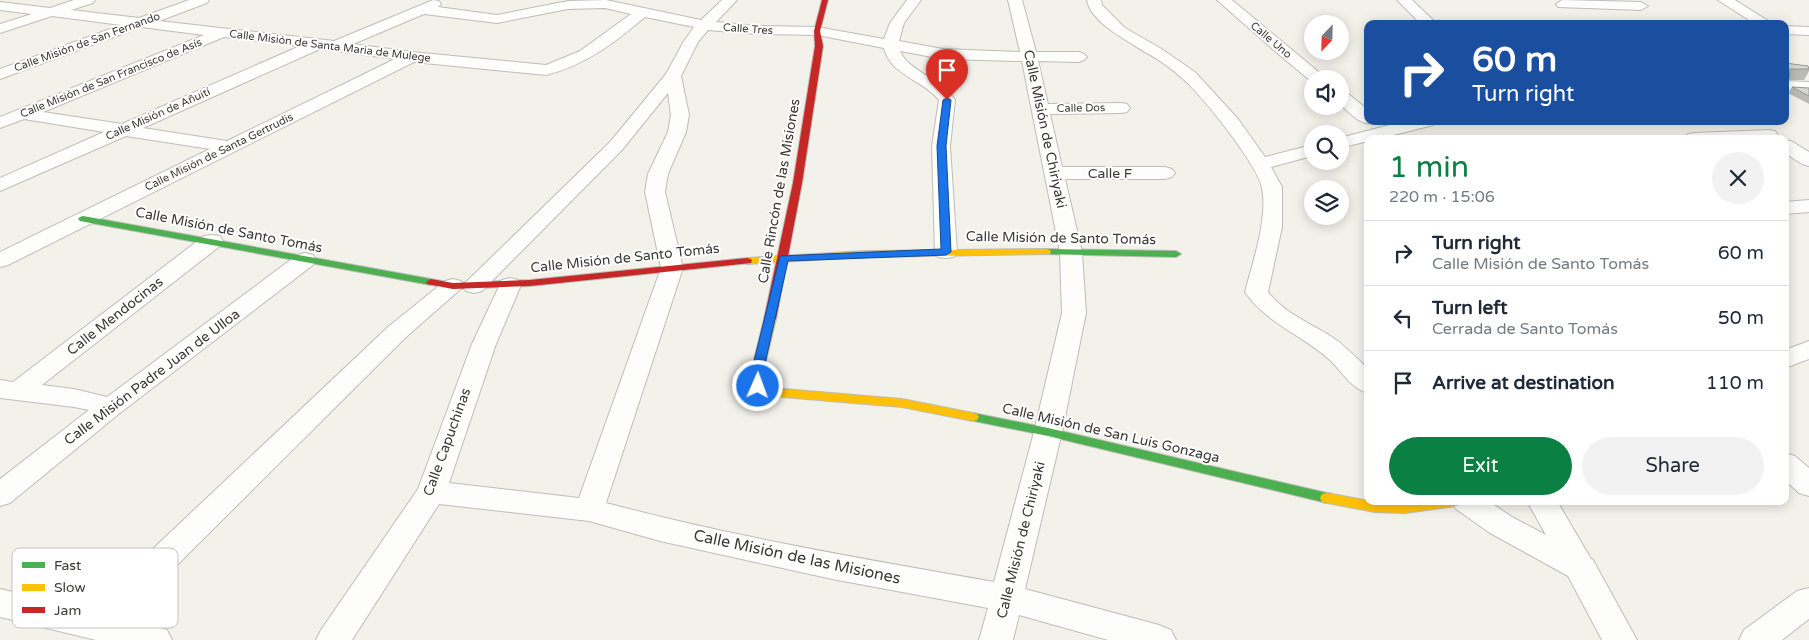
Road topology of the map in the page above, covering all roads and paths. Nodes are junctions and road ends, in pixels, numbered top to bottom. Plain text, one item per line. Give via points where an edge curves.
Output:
1 (88, 0) edge
2 (202, 0) edge
3 (442, 0) edge
4 (730, 0) edge
5 (825, 0) edge
6 (914, 0) edge
7 (1015, 0) edge
8 (1094, 0) edge
9 (1224, 0) edge
10 (1404, 0) edge
11 (1725, 0) edge
12 (1561, 2) edge
13 (617, 3) edge
14 (676, 5) dead end
15 (0, 6) edge
16 (1641, 6) dead end
17 (420, 9) junction
18 (643, 11) junction
19 (51, 12) junction
20 (661, 15) junction
21 (1582, 19) dead end
22 (1426, 20) edge
23 (1759, 20) edge
24 (139, 23) junction
25 (704, 25) junction
26 (0, 29) edge
27 (1789, 30) edge
28 (817, 31) junction
29 (1809, 31) edge
30 (222, 33) junction
31 (316, 44) junction
32 (891, 45) junction
33 (336, 46) junction
34 (1029, 56) junction
35 (412, 57) junction
36 (1078, 57) dead end
37 (1307, 70) edge
38 (0, 74) edge
39 (673, 76) junction
40 (1789, 86) edge
41 (1809, 88) edge
42 (1349, 103) edge
43 (1121, 108) dead end
44 (1040, 109) junction
45 (0, 110) edge
46 (24, 114) junction
47 (1364, 115) edge
48 (0, 124) edge
49 (1399, 125) edge
50 (1752, 125) edge
51 (1377, 127) edge
52 (125, 128) junction
53 (1769, 135) edge
54 (1349, 139) edge
55 (230, 147) junction
56 (1789, 148) edge
57 (1304, 152) edge
58 (1809, 160) edge
59 (1260, 164) junction
60 (1054, 173) junction
61 (1165, 173) dead end
62 (0, 185) edge
63 (1809, 206) edge
64 (1789, 208) edge
65 (83, 219) junction
66 (212, 241) junction
67 (946, 252) junction
68 (1071, 252) junction
69 (1176, 254) dead end
70 (784, 258) junction
71 (0, 260) edge
72 (305, 260) junction
73 (672, 268) junction
74 (510, 285) junction
75 (463, 286) junction
76 (1809, 350) edge
77 (1789, 358) edge
78 (1359, 364) edge
79 (1364, 376) edge
80 (758, 386) joint
81 (9, 390) edge
82 (111, 407) junction
83 (1048, 432) junction
84 (1789, 467) edge
85 (1809, 485) edge
86 (431, 492) junction
87 (0, 495) edge
88 (1426, 505) edge
89 (1472, 505) edge
90 (1544, 505) edge
91 (589, 510) junction
92 (174, 548) edge
93 (1582, 569) junction
94 (1007, 598) junction
95 (1809, 602) edge
96 (107, 628) edge
97 (155, 640) edge
98 (333, 640) edge
99 (996, 640) edge
100 (1159, 640) edge
101 (1620, 640) edge
102 (1756, 640) edge

1 - 19 street
2 - 24 street, Calle Misión de San Fernando
3 - 17 street
4 - 25 street
5 - 28 street, Calle Rincón de las Misiones
6 - 32 street via 898,20
7 - 34 street, Calle Misión de Chiriyaki
8 - 59 street via 1095,6 1113,25 1162,56 1202,88 1232,123
9 - 37 street, Calle Uno
10 - 22 street
11 - 23 street
12 - 16 street
12 - 21 street
13 - 17 street, Calle Tres via 568,5 497,19
13 - 18 street, Calle Tres
14 - 20 street
15 - 19 street, Calle Misión de Santa Maria de Mulege
17 - 33 street
18 - 20 street, Calle Tres
18 - 35 street, Calle Misión de Santa Maria de Mulege via 602,44 557,68 502,67
19 - 24 street, Calle Misión de Santa Maria de Mulege
19 - 26 street
20 - 25 street, Calle Tres
24 - 30 street, Calle Misión de Santa Maria de Mulege
24 - 38 street, Calle Misión de San Fernando
25 - 28 street, Calle Tres
25 - 39 street via 691,41
27 - 29 street
28 - 32 street, Calle Tres
28 - 70 street, Calle Rincón de las Misiones via 819,46 807,132
30 - 31 street, Calle Misión de Santa Maria de Mulege
30 - 46 street, Calle Misión de San Francisco de Asís
31 - 33 street, Calle Misión de Santa Maria de Mulege
31 - 52 street, Calle Misión de Añuití
32 - 34 street, Calle Tres via 962,56
32 - 67 street via 901,65 931,83 947,100 941,146
33 - 35 street, Calle Misión de Santa Maria de Mulege
34 - 36 street, Calle Tres
34 - 44 street, Calle Misión de Chiriyaki
35 - 55 street, Calle Misión de Santa Gertrudis
39 - 73 street via 680,115 677,132 658,174 655,192
39 - 75 street via 616,146 558,206
40 - 41 street
42 - 47 street
43 - 44 street, Calle Dos
44 - 60 street, Calle Misión de Chiriyaki
45 - 46 street
46 - 48 street, Calle Misión de San Francisco de Asís
46 - 52 street
49 - 51 street
50 - 53 street
51 - 54 street
52 - 55 street
52 - 62 street, Calle Misión de Añuití
55 - 65 street, Calle Misión de Santa Gertrudis
56 - 58 street
57 - 59 street
59 - 78 street via 1272,187 1272,227 1256,292 1276,312
60 - 61 street, Calle F
60 - 68 street, Calle Misión de Chiriyaki
63 - 64 street
65 - 66 street, Calle Misión de Santo Tomás
65 - 71 street, Calle Misión de Santa Gertrudis
66 - 72 street, Calle Misión de Santo Tomás
66 - 81 street, Calle Mendocinas
67 - 68 street, Calle Misión de Santo Tomás
67 - 70 street, Calle Misión de Santo Tomás
68 - 69 street, Calle Misión de Santo Tomás
68 - 83 street, Calle Misión de Chiriyaki via 1074,313
70 - 73 street, Calle Misión de Santo Tomás
70 - 80 street, Calle Rincón de las Misiones via 756,377
72 - 75 street, Calle Misión de Santo Tomás
72 - 82 street, Calle Misión Padre Juan de Ulloa
73 - 74 street, Calle Misión de Santo Tomás
73 - 91 street
74 - 75 street, Calle Misión de Santo Tomás
74 - 86 street, Calle Capuchinas via 480,353
75 - 92 street via 397,332
76 - 77 street
78 - 79 street
80 - 83 street, Calle Misión de San Luis Gonzaga via 770,392 902,403
81 - 82 street via 74,398
82 - 87 street, Calle Misión Padre Juan de Ulloa
83 - 88 street, Calle Misión de San Luis Gonzaga via 1346,503 1405,508
83 - 94 street, Calle Misión de Chiriyaki
84 - 85 street
86 - 91 street, Calle Misión de las Misiones
86 - 98 street, Calle Capuchinas
89 - 93 street via 1501,525
90 - 93 street
91 - 94 street, Calle Misión de las Misiones via 660,529 832,566
93 - 101 street
94 - 99 street, Calle Misión de Chiriyaki
94 - 100 street, Calle Misión de las Misiones
95 - 102 street
96 - 97 street

